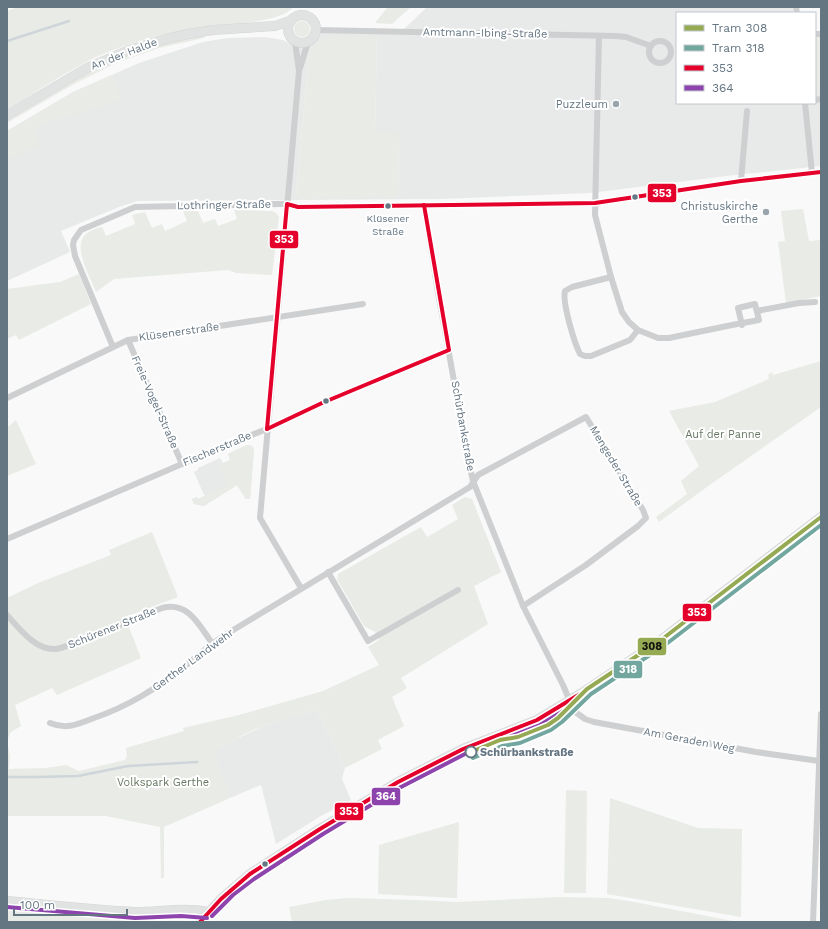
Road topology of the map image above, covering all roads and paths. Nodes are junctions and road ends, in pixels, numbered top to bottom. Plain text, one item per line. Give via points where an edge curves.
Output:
1 (300, 7) edge
2 (307, 7) edge
3 (309, 17) junction
4 (292, 19) junction
5 (253, 28) junction
6 (316, 30) junction
7 (599, 36) junction
8 (293, 40) junction
9 (308, 42) junction
10 (651, 46) dead end
11 (299, 71) junction
12 (805, 104) edge
13 (747, 111) dead end
14 (7, 115) edge
15 (821, 172) edge
16 (812, 173) junction
17 (741, 181) junction
18 (595, 203) junction
19 (287, 204) junction
20 (424, 205) junction
21 (611, 277) junction
22 (815, 302) dead end
23 (363, 304) dead end
24 (757, 311) junction
25 (277, 317) junction
26 (742, 324) junction
27 (638, 330) junction
28 (128, 340) junction
29 (114, 347) junction
30 (449, 350) junction
31 (7, 398) edge
32 (267, 429) junction
33 (182, 464) junction
34 (473, 481) junction
35 (821, 517) edge
36 (7, 539) edge
37 (328, 572) junction
38 (301, 588) junction
39 (458, 590) dead end
40 (523, 606) junction
41 (7, 615) edge
42 (212, 643) junction
43 (570, 700) junction
44 (821, 714) edge
45 (50, 723) dead end
46 (819, 761) junction
47 (7, 901) edge
48 (208, 912) junction
49 (200, 922) edge
50 (813, 922) edge

1 - 4 main road
2 - 3 main road
3 - 4 main road via 304,15
3 - 6 main road via 315,22
4 - 5 main road, An der Halde via 275,26
4 - 8 main road via 288,29
5 - 8 main road, An der Halde via 280,32
5 - 14 main road, An der Halde via 188,34 129,50 87,68
6 - 7 street, Amtmann-Ibing-Straße
6 - 9 main road via 314,37
7 - 10 street, Amtmann-Ibing-Straße via 626,37
7 - 18 street
8 - 9 main road via 300,44
8 - 11 street
9 - 11 street
11 - 19 street
12 - 16 street
13 - 17 street
15 - 16 street, Lothringer Straße
16 - 17 street, Lothringer Straße
17 - 18 street, Lothringer Straße
18 - 20 street, Lothringer Straße
18 - 21 street
19 - 20 street, Lothringer Straße via 298,207
19 - 25 street
19 - 29 street, Lothringer Straße via 135,207 83,228 73,245 75,256
20 - 30 street, Schürbankstraße
21 - 27 street via 622,312
21 - 27 street via 565,291 564,298 580,354 592,356 630,340
22 - 24 street via 799,302
23 - 25 street, Klüsenerstraße
24 - 26 street via 759,320
24 - 26 street via 755,304 738,308
25 - 28 street, Klüsenerstraße
25 - 32 street
26 - 27 street via 669,338 658,338
28 - 29 street, Klüsenerstraße
28 - 33 street, Freie-Vogel-Straße
29 - 31 street, Klüsenerstraße
30 - 32 street, Fischerstraße
30 - 34 street, Schürbankstraße
32 - 33 street, Fischerstraße
32 - 38 street via 260,518
33 - 36 street, Fischerstraße
34 - 37 street, Gerther Landwehr via 470,487
34 - 40 street, Schürbankstraße
34 - 40 street, Mengeder Straße via 478,475 586,417 643,510 646,518 638,526 586,565
35 - 43 main road via 655,644
37 - 38 street, Gerther Landwehr
37 - 39 street via 368,641
38 - 42 street, Gerther Landwehr
40 - 43 street, Schürbankstraße
41 - 42 street, Schürener Straße via 31,640 40,646 55,650 162,608 174,606 190,614
42 - 45 street, Gerther Landwehr via 184,667 130,704 75,725 58,726
43 - 46 street, Am Geraden Weg via 577,714 594,722
43 - 48 main road via 537,720 463,749 398,782 250,874
44 - 46 street
46 - 50 street
47 - 48 main road via 105,910 148,912 190,909
48 - 49 main road

